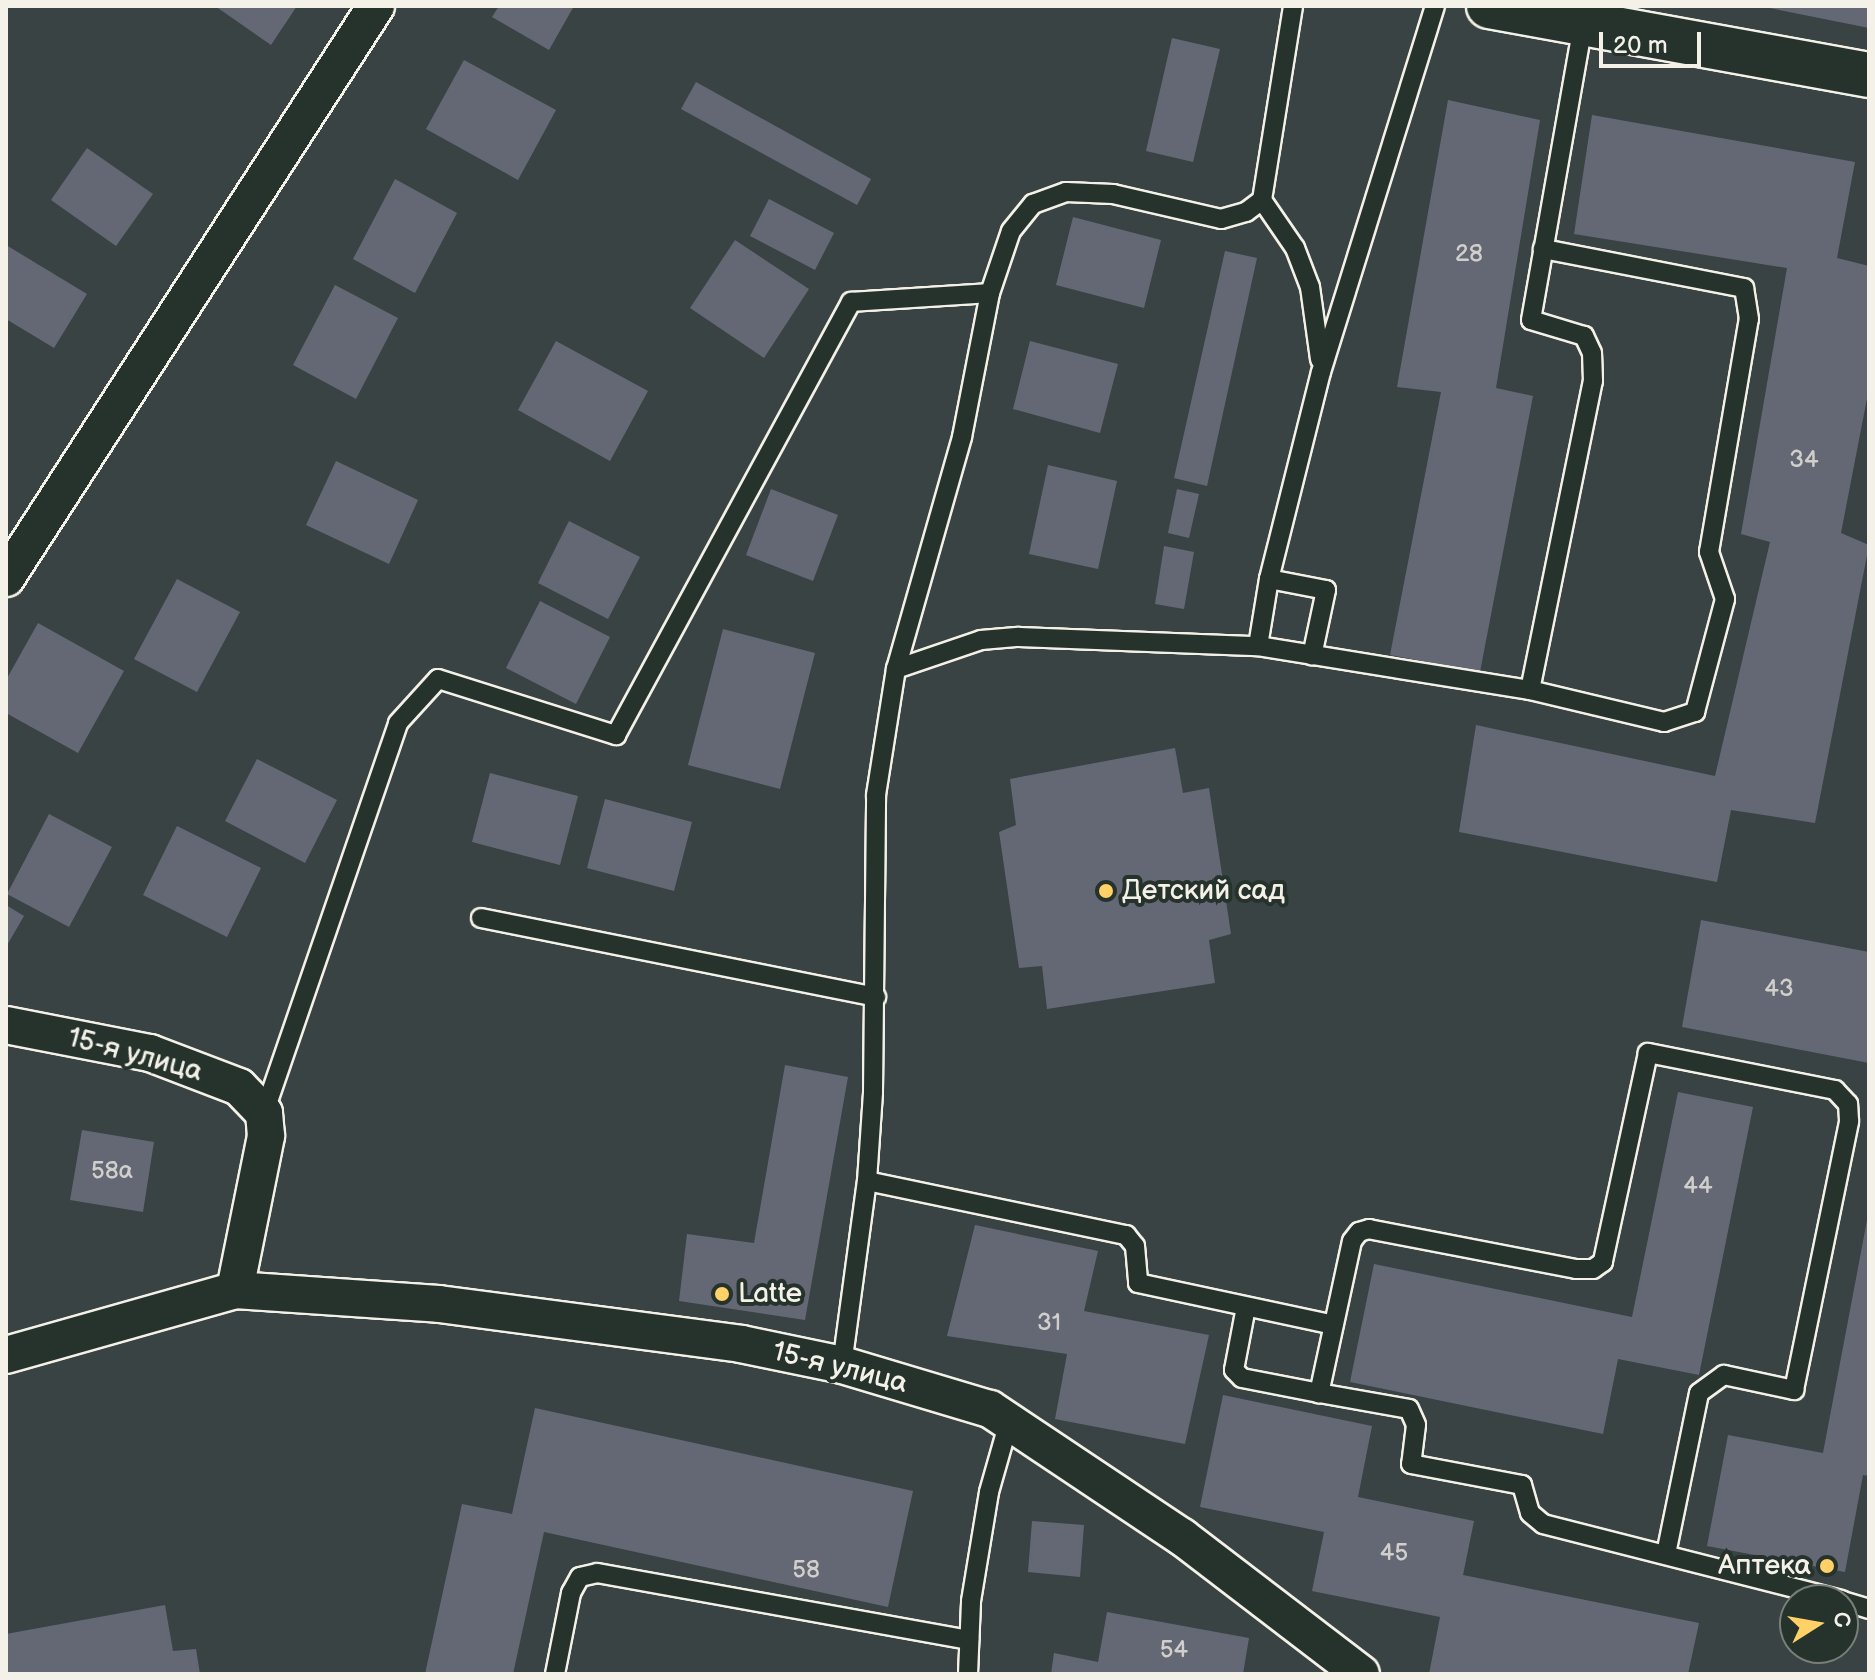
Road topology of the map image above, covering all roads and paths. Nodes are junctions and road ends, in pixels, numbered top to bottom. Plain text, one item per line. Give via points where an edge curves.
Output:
1 (376, 6) edge
2 (1293, 6) edge
3 (1435, 6) edge
4 (1489, 6) edge
5 (1583, 25) junction
6 (1869, 75) edge
7 (1262, 200) junction
8 (1543, 249) junction
9 (990, 293) junction
10 (1321, 372) junction
11 (6, 578) edge
12 (1269, 579) junction
13 (1258, 646) junction
14 (1312, 656) junction
15 (896, 669) junction
16 (1530, 690) junction
17 (481, 918) dead end
18 (876, 997) junction
19 (6, 1025) edge
20 (264, 1113) junction
21 (867, 1181) junction
22 (235, 1290) junction
23 (1246, 1307) junction
24 (1334, 1325) junction
25 (6, 1355) edge
26 (842, 1365) junction
27 (1319, 1393) junction
28 (1009, 1422) junction
29 (1666, 1554) junction
30 (1781, 1584) edge
31 (969, 1640) junction
32 (555, 1674) edge
33 (968, 1674) edge
34 (1361, 1674) edge

1 - 11 street
2 - 7 lane
3 - 10 lane
4 - 5 street
5 - 6 street
5 - 8 lane
7 - 9 lane via 1246,212 1221,219 1113,194 1048,196 1022,214 1011,231
7 - 10 lane via 1295,248 1310,287
8 - 16 lane via 1531,320 1584,336 1592,353 1593,381
8 - 16 lane via 1731,284 1744,288 1750,306 1709,552 1725,599 1695,712 1664,722
9 - 15 lane via 962,437
9 - 20 lane via 851,302 616,735 438,679 398,723
10 - 12 lane
12 - 13 lane
12 - 14 lane via 1326,590
13 - 14 lane
13 - 15 lane via 1019,637 981,640
14 - 16 lane
15 - 18 lane via 876,795
17 - 18 lane
18 - 21 lane
19 - 20 street, 15-я улица via 180,1063 239,1087
20 - 22 street via 266,1136
21 - 23 lane via 1126,1235 1135,1246 1138,1283
21 - 26 lane
22 - 25 street, 15-я улица
22 - 26 street, 15-я улица via 439,1304 741,1344
23 - 24 lane
23 - 27 lane via 1234,1370 1242,1378
24 - 27 lane
24 - 29 lane via 1352,1241 1369,1229 1576,1269 1593,1269 1603,1262 1648,1053 1835,1090 1848,1104 1849,1121 1794,1390 1724,1375 1699,1393
26 - 28 street, 15-я улица via 990,1409
27 - 29 lane via 1409,1409 1416,1425 1411,1464 1522,1485 1530,1513 1543,1524
28 - 31 lane via 989,1492
28 - 34 street, 15-я улица via 1182,1537
29 - 30 lane
31 - 32 lane via 597,1573 580,1577 571,1593
31 - 33 lane

